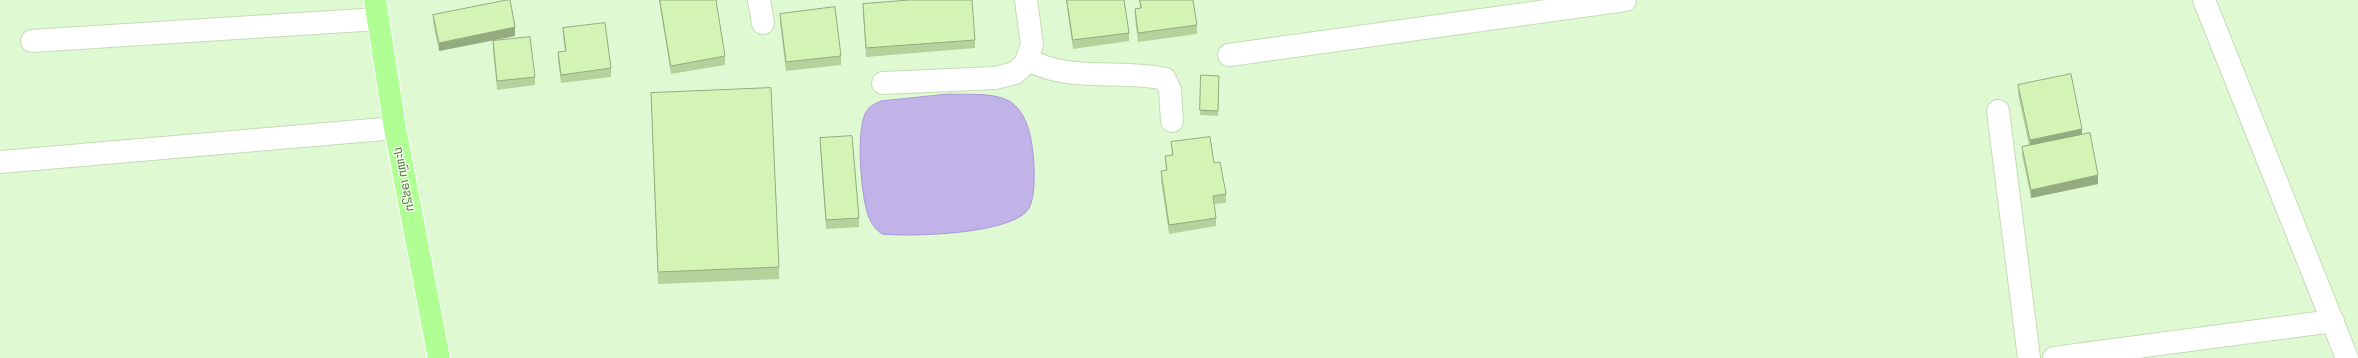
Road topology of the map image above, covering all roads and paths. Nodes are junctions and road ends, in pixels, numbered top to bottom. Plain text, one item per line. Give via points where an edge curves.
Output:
1 (759, 0) edge
2 (1026, 0) edge
3 (1625, 0) edge
4 (2204, 0) edge
5 (376, 10) edge
6 (763, 22) dead end
7 (32, 41) dead end
8 (1229, 55) dead end
9 (1027, 59) junction
10 (883, 83) dead end
11 (1998, 111) dead end
12 (1172, 120) dead end
13 (395, 128) junction
14 (0, 162) edge
15 (2333, 321) junction
16 (439, 358) edge
17 (2029, 358) edge
18 (2054, 358) edge
19 (2347, 358) edge

1 - 6 street
2 - 9 street via 1032,45
3 - 8 street
4 - 15 street
5 - 7 street
5 - 13 main road, ຖະໜົນ ເອຊຽນ
9 - 10 street via 1015,73 995,78
9 - 12 street via 1053,70 1117,76 1149,75 1165,79 1170,90
11 - 17 street
13 - 14 street
13 - 16 main road, ຖະໜົນ ເອຊຽນ
15 - 18 street
15 - 19 street

